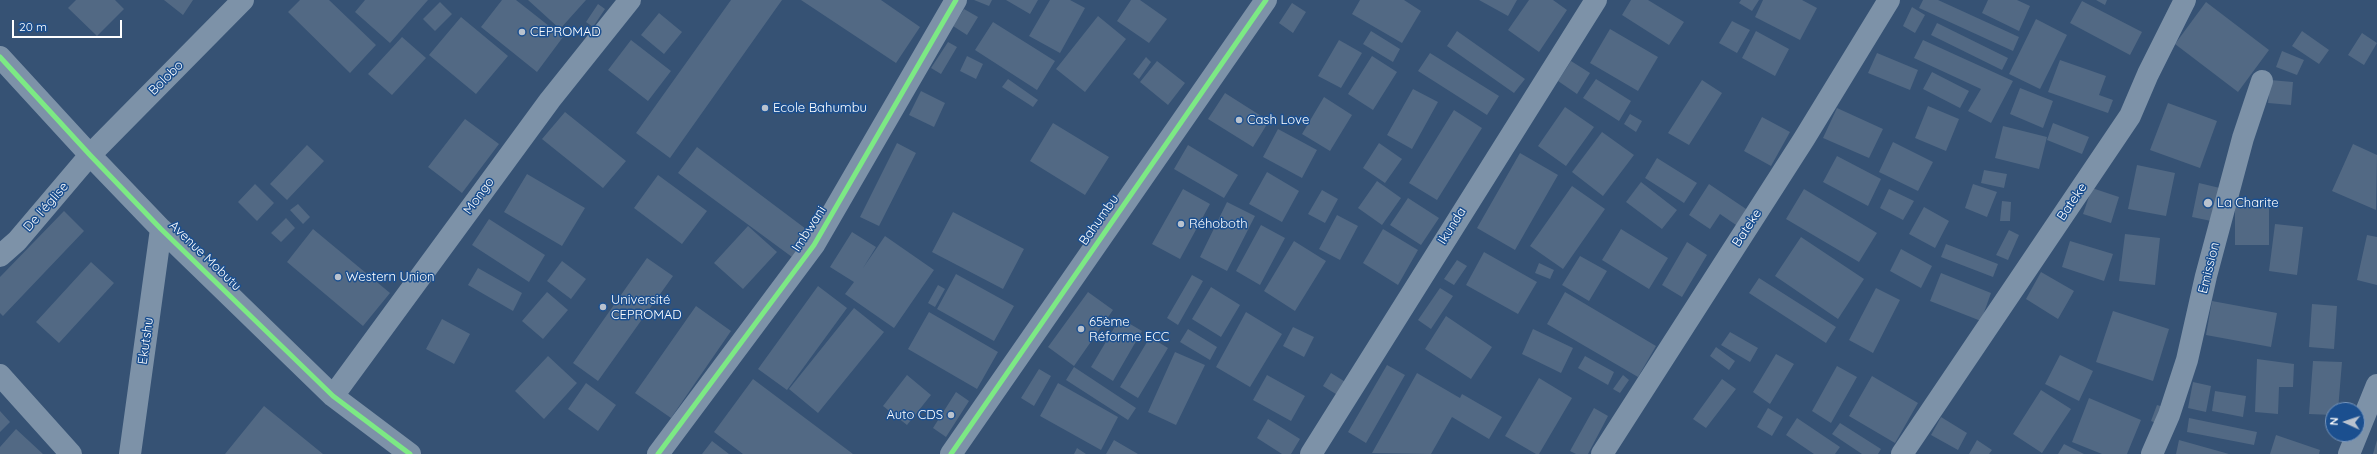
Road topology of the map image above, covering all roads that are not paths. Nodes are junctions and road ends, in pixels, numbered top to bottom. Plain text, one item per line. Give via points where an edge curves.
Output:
1 (243, 0) edge
2 (630, 0) edge
3 (956, 0) edge
4 (1266, 0) edge
5 (1596, 0) edge
6 (1889, 0) edge
7 (2185, 0) edge
8 (0, 58) edge
9 (2262, 81) dead end
10 (90, 155) junction
11 (161, 228) junction
12 (0, 256) edge
13 (0, 375) edge
14 (2377, 385) edge
15 (333, 396) junction
16 (71, 454) edge
17 (130, 454) edge
18 (410, 454) edge
19 (658, 454) edge
20 (951, 454) edge
21 (1311, 454) edge
22 (1602, 454) edge
23 (1902, 454) edge
24 (2152, 454) edge
25 (2349, 454) edge

1 - 10 street, Bolobo
2 - 15 street, Mongo via 550,100
3 - 19 street, Imbwani via 814,245
4 - 20 street, Bahumbu
5 - 21 street, Ikunda
6 - 22 street, Bateke via 1804,139
7 - 23 street, Bateke via 2130,116
8 - 10 street, Avenue Mobutu
9 - 24 street, Emission via 2243,138 2206,276 2187,360 2170,415
10 - 11 street, Avenue Mobutu
10 - 12 street, De l'église via 17,241
11 - 15 street, Avenue Mobutu
11 - 17 street, Ekutshu
13 - 16 street
14 - 25 street
15 - 18 street, Avenue Mobutu

